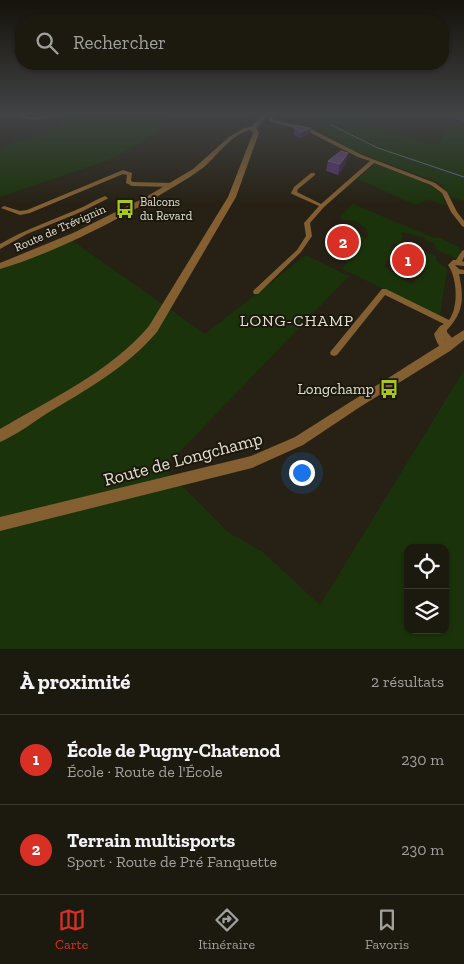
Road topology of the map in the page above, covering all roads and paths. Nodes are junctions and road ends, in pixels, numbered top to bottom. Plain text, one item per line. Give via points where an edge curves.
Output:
1 (225, 144) edge
2 (252, 144) edge
3 (335, 144) edge
4 (373, 161) junction
5 (313, 174) dead end
6 (172, 185) junction
7 (106, 198) dead end
8 (322, 206) junction
9 (4, 208) dead end
10 (464, 225) edge
11 (0, 247) edge
12 (464, 252) edge
13 (461, 263) edge
14 (0, 266) edge
15 (454, 270) junction
16 (464, 274) edge
17 (458, 288) junction
18 (256, 292) dead end
19 (446, 326) junction
20 (464, 334) edge
21 (449, 346) junction
22 (334, 353) dead end
23 (0, 436) edge
24 (0, 524) edge

1 - 6 street, Route de Trévignin
2 - 23 street via 232,197 153,328 122,360
3 - 4 street
4 - 8 street
4 - 10 street via 438,187
5 - 8 street via 294,193
6 - 9 street via 132,184 128,182 130,174 123,172 28,212
6 - 14 street, Route de Trévignin via 70,238
7 - 11 street via 18,235
8 - 18 street via 307,223 309,236 299,251
12 - 13 street
13 - 15 street via 451,265
15 - 16 street
15 - 17 street
16 - 17 street
17 - 19 street via 455,319
19 - 21 street via 438,334 440,340
19 - 22 street via 384,291
20 - 21 street, Route de Longchamp
21 - 24 street, Route de Longchamp via 299,441 252,462

